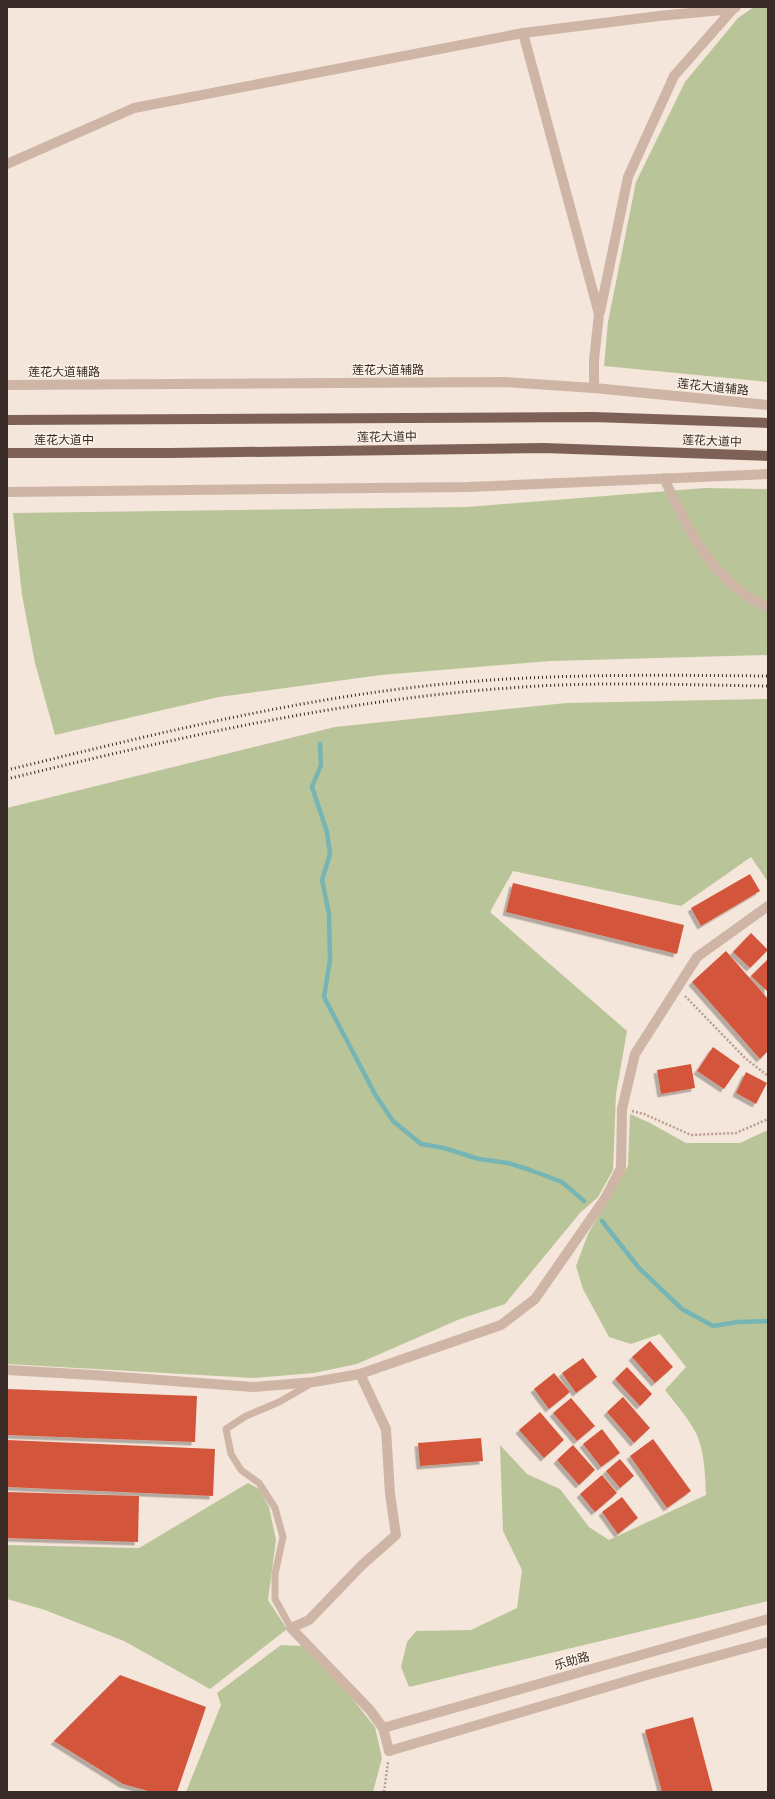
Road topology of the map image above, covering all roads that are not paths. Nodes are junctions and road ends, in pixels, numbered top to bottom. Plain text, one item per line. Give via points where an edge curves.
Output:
1 (735, 8) edge
2 (523, 33) junction
3 (7, 164) edge
4 (599, 314) junction
5 (7, 385) edge
6 (594, 388) junction
7 (768, 405) edge
8 (7, 420) edge
9 (768, 422) edge
10 (7, 453) edge
11 (768, 456) edge
12 (768, 474) edge
13 (664, 478) junction
14 (7, 492) edge
15 (768, 608) edge
16 (768, 906) edge
17 (7, 1370) edge
18 (360, 1374) junction
19 (314, 1382) junction
20 (768, 1620) edge
21 (290, 1628) junction
22 (768, 1642) edge
23 (383, 1728) junction

1 - 2 street
1 - 4 street via 674,76 628,177
2 - 3 street via 134,108
2 - 4 street
4 - 6 street
5 - 6 street, 莲花大道辅路 via 505,382
6 - 7 street, 莲花大道辅路
8 - 9 main road, 莲花大道中 via 593,417
10 - 11 main road, 莲花大道中 via 544,448
12 - 13 street
13 - 14 street via 470,487
13 - 15 street via 692,536 718,571 740,592
16 - 18 street via 697,957 635,1054 622,1109 621,1168 606,1197 535,1299 501,1325
17 - 19 street via 253,1387
18 - 19 street
18 - 21 street via 386,1429 390,1494 396,1535 362,1565 309,1620
19 - 21 lane via 279,1402 246,1416 226,1429 231,1454 241,1470 259,1483 276,1508 282,1537 275,1574 275,1599
20 - 23 street, 乐助路
21 - 23 street via 357,1696
22 - 23 street via 389,1751

